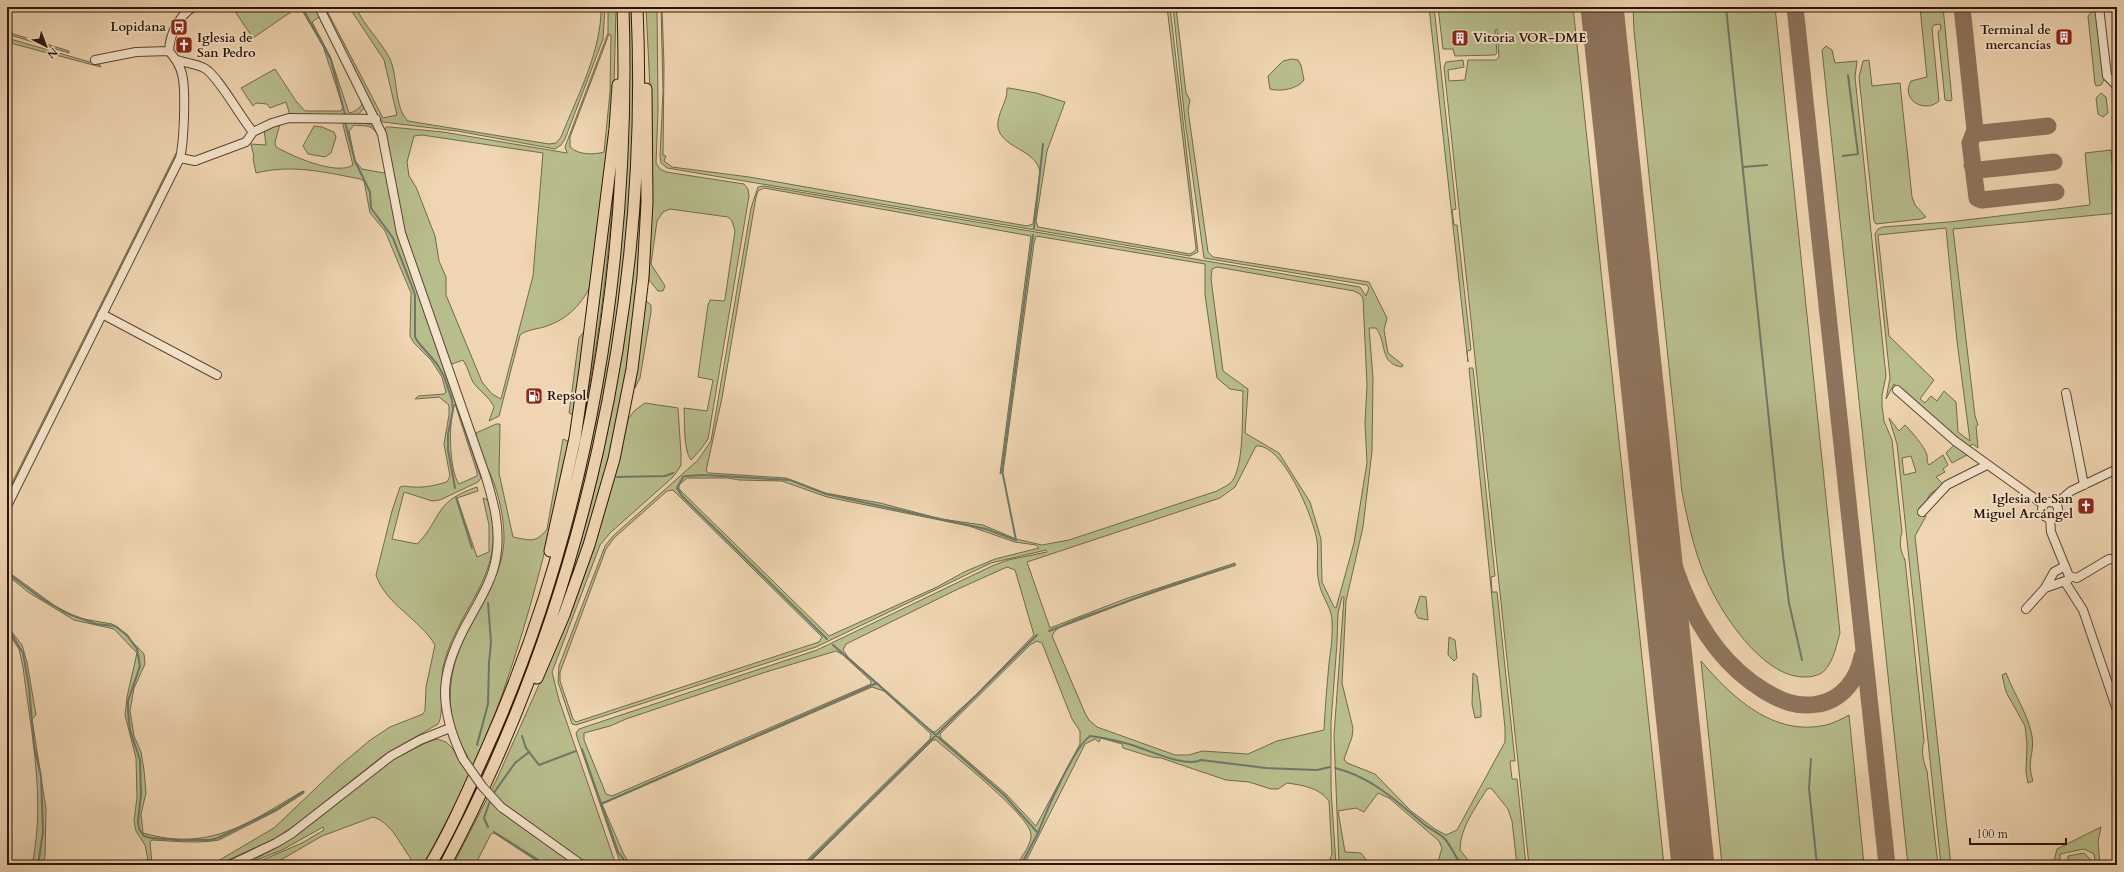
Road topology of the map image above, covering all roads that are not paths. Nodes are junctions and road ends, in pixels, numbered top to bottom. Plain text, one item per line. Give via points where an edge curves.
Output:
1 (193, 7) edge
2 (319, 7) edge
3 (623, 7) edge
4 (637, 7) edge
5 (640, 7) edge
6 (2099, 7) edge
7 (624, 45) junction
8 (169, 51) junction
9 (95, 60) dead end
10 (177, 60) junction
11 (2117, 86) edge
12 (376, 119) junction
13 (253, 132) junction
14 (180, 158) junction
15 (102, 314) junction
16 (217, 374) dead end
17 (1897, 390) dead end
18 (2066, 393) dead end
19 (1987, 465) junction
20 (2117, 469) edge
21 (2084, 485) junction
22 (2056, 504) junction
23 (2044, 505) junction
24 (7, 506) edge
25 (1922, 512) dead end
26 (2050, 518) junction
27 (2117, 560) edge
28 (2064, 566) junction
29 (2068, 580) junction
30 (2045, 588) junction
31 (2026, 609) dead end
32 (534, 628) junction
33 (2117, 710) edge
34 (450, 728) junction
35 (511, 728) junction
36 (230, 865) edge
37 (430, 865) edge
38 (445, 865) edge
39 (582, 865) edge

1 - 8 street via 180,20 170,36
2 - 12 street
3 - 7 highway
4 - 35 highway via 638,102 634,199 628,269 610,392 588,490 563,582 546,637
5 - 35 highway via 644,31 647,202 644,277 632,369 614,459 589,545 548,655 528,699
6 - 11 street via 2107,76
7 - 32 highway via 575,438
7 - 32 highway via 625,91 620,208 605,337 581,462
8 - 9 street via 136,52
8 - 10 street
10 - 13 street via 204,67 211,73 242,120
10 - 14 street via 183,76 183,146
12 - 13 street via 289,118 272,122
12 - 34 street via 385,145 401,233 487,481 497,518 498,540 491,577 458,641 446,674 445,704
13 - 14 street via 246,142 195,161
14 - 15 street
15 - 16 street
15 - 24 street
17 - 19 street via 1955,441
18 - 21 street
19 - 23 street
19 - 25 street via 1948,485
20 - 21 street
21 - 22 street
22 - 23 street via 2050,502
22 - 26 street via 2057,515
23 - 26 street via 2043,514
26 - 28 street via 2051,532
27 - 29 street via 2109,559 2077,578
28 - 29 street
28 - 30 street via 2054,572
29 - 30 street
29 - 33 street via 2082,610
30 - 31 street
32 - 37 highway via 498,722 462,803
34 - 36 street via 420,740 391,756 291,834
34 - 39 street, bridge via 463,759 501,807
35 - 38 highway via 474,811

